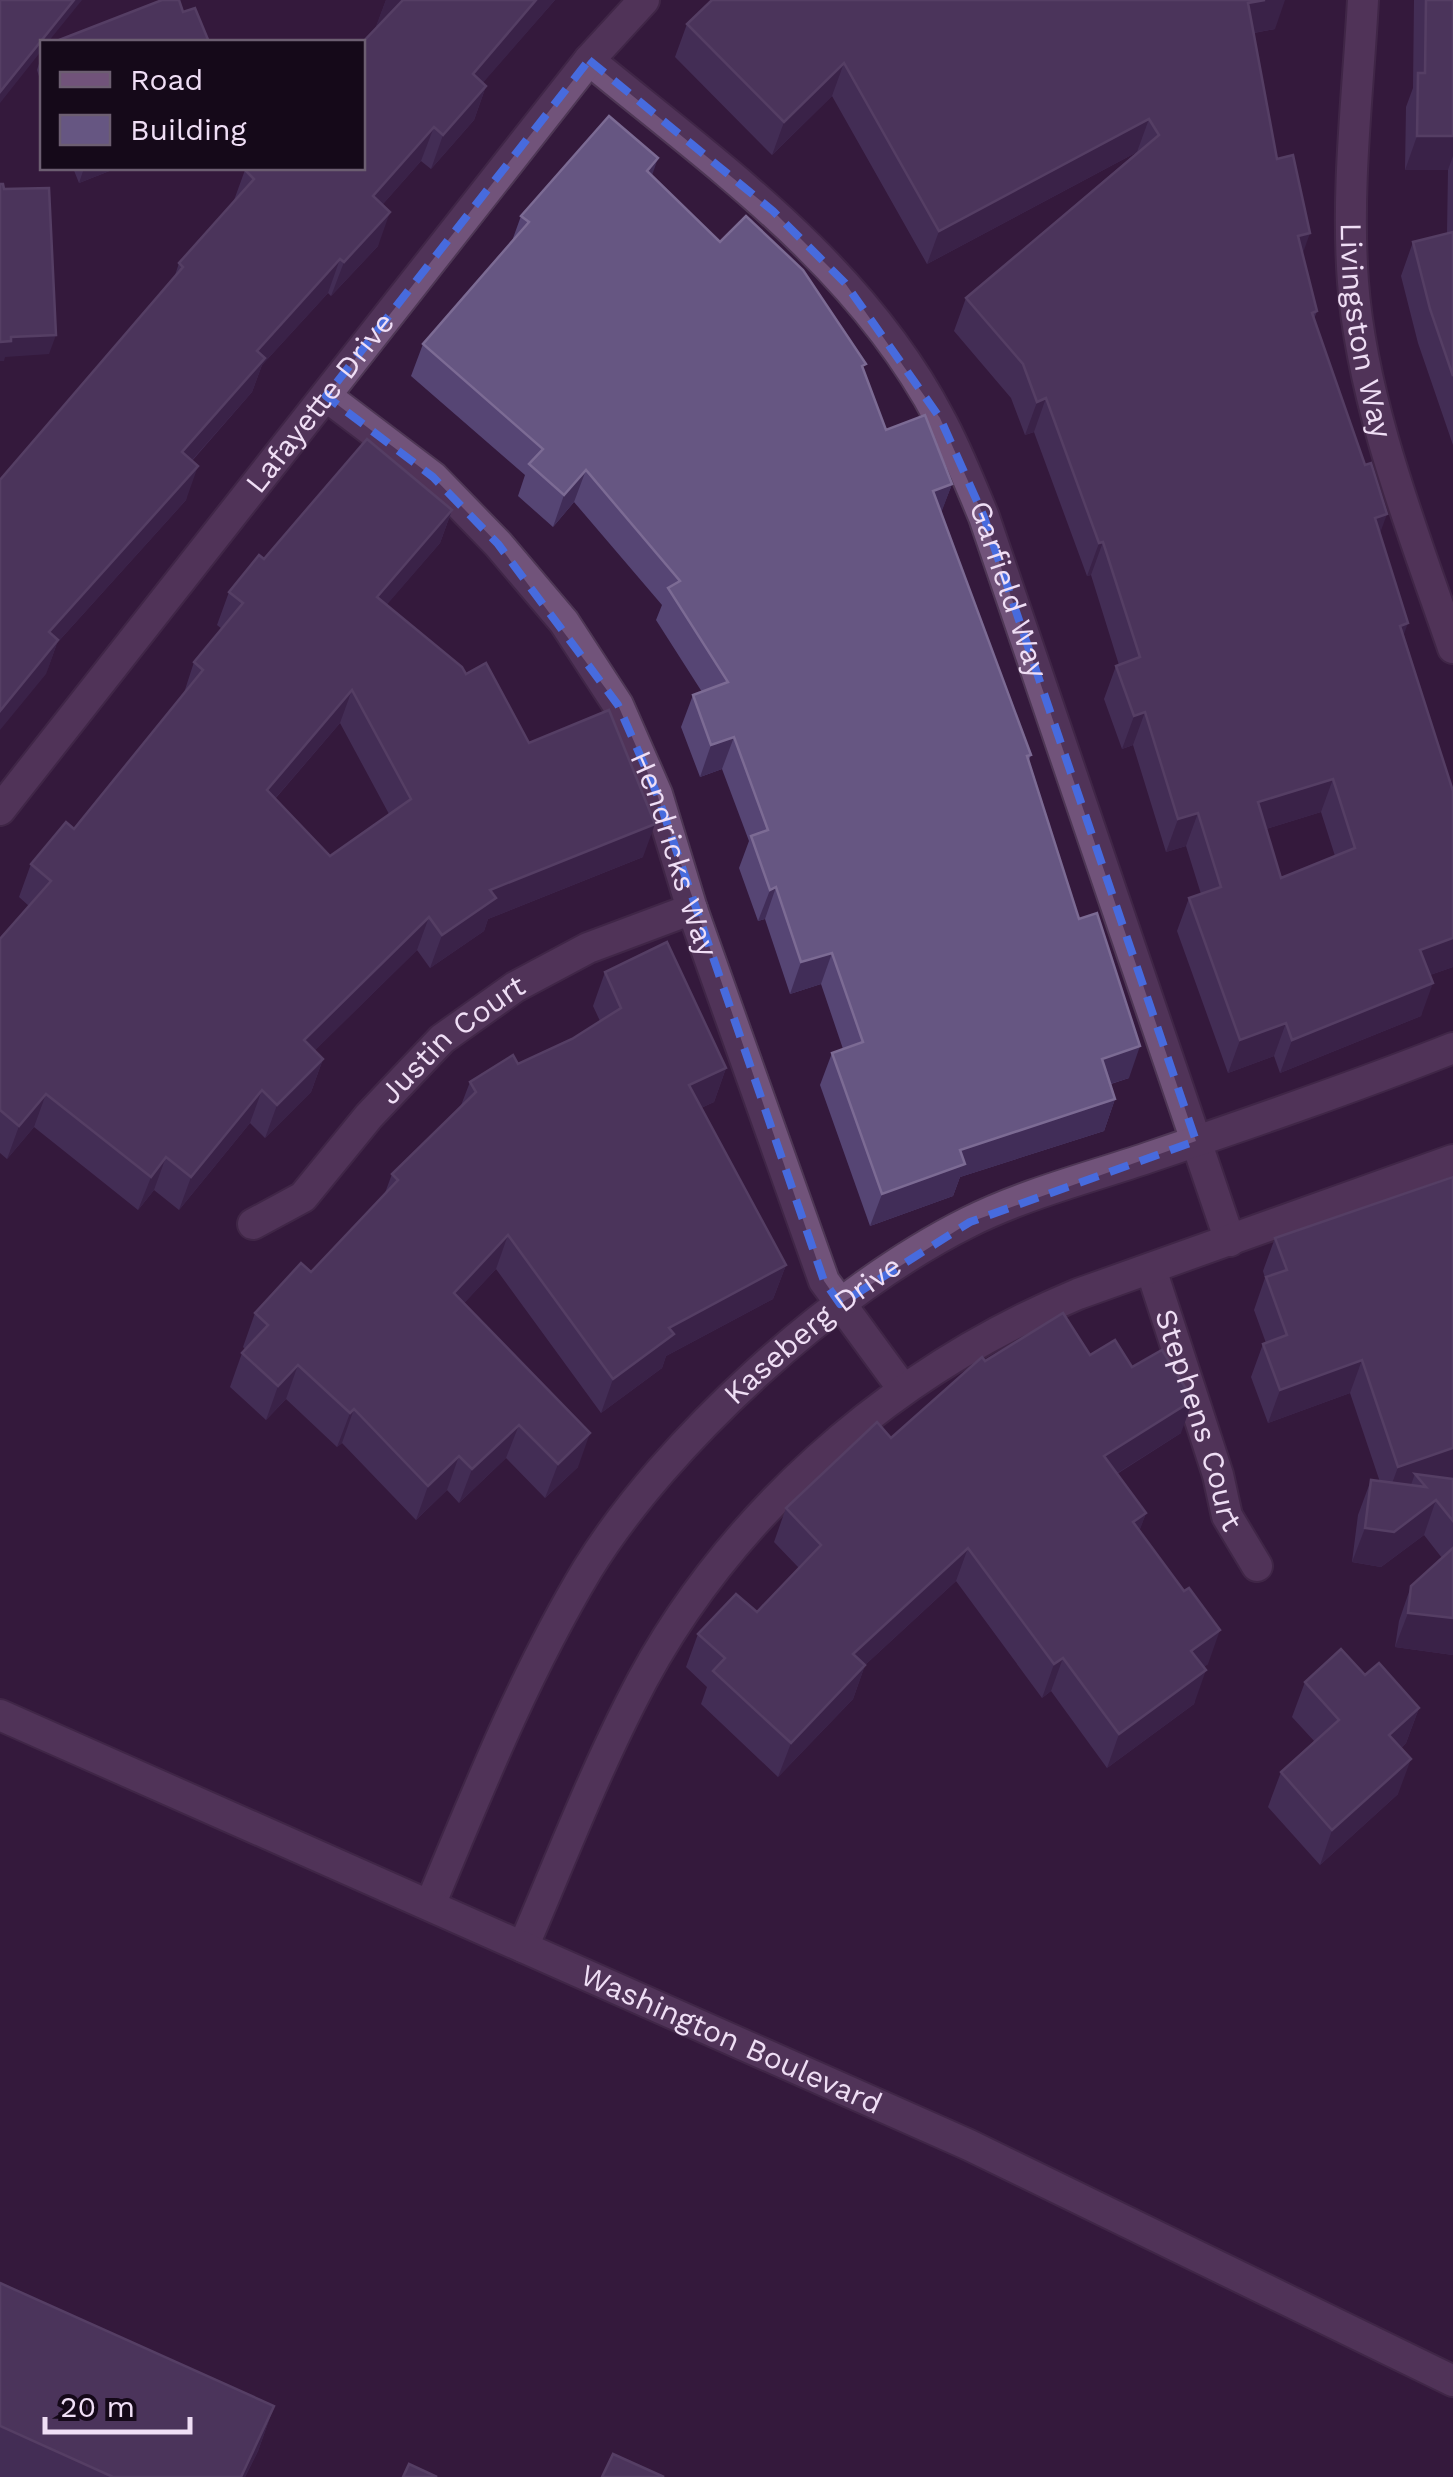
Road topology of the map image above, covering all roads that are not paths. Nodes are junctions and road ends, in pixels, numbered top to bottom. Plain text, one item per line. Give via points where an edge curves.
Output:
1 (644, 0) edge
2 (1363, 0) edge
3 (589, 60) junction
4 (326, 396) junction
5 (1453, 648) edge
6 (0, 810) edge
7 (692, 909) junction
8 (1453, 1048) edge
9 (1196, 1141) junction
10 (1453, 1160) edge
11 (253, 1224) dead end
12 (1230, 1241) junction
13 (1151, 1269) junction
14 (840, 1304) junction
15 (903, 1390) junction
16 (1257, 1566) dead end
17 (0, 1715) edge
18 (430, 1906) junction
19 (524, 1947) junction
20 (1453, 2381) edge

1 - 3 street, Lafayette Drive
2 - 5 street, Livingston Way via 1353,282 1387,445
3 - 4 street, Lafayette Drive
3 - 9 street, Garfield Way via 773,211 845,283 940,418 984,517
4 - 6 street, Lafayette Drive
4 - 7 street, Hendricks Way via 433,477 564,622 618,705 656,794
7 - 11 street, Justin Court via 588,948 515,986 442,1040 303,1198
7 - 14 street, Hendricks Way via 824,1281
8 - 9 street, Kaseberg Drive
9 - 12 street, Garfield Way
9 - 14 street, Kaseberg Drive via 970,1222
10 - 12 street
12 - 13 street
13 - 15 street via 1020,1318
13 - 16 street, Stephens Court via 1228,1516
14 - 15 street, Hendricks Way
14 - 18 street, Kaseberg Drive via 700,1431 639,1498 588,1569 543,1652
15 - 19 street via 772,1503 676,1624 630,1703
17 - 18 street, Washington Boulevard
18 - 19 street, Washington Boulevard
19 - 20 street, Washington Boulevard via 968,2145

